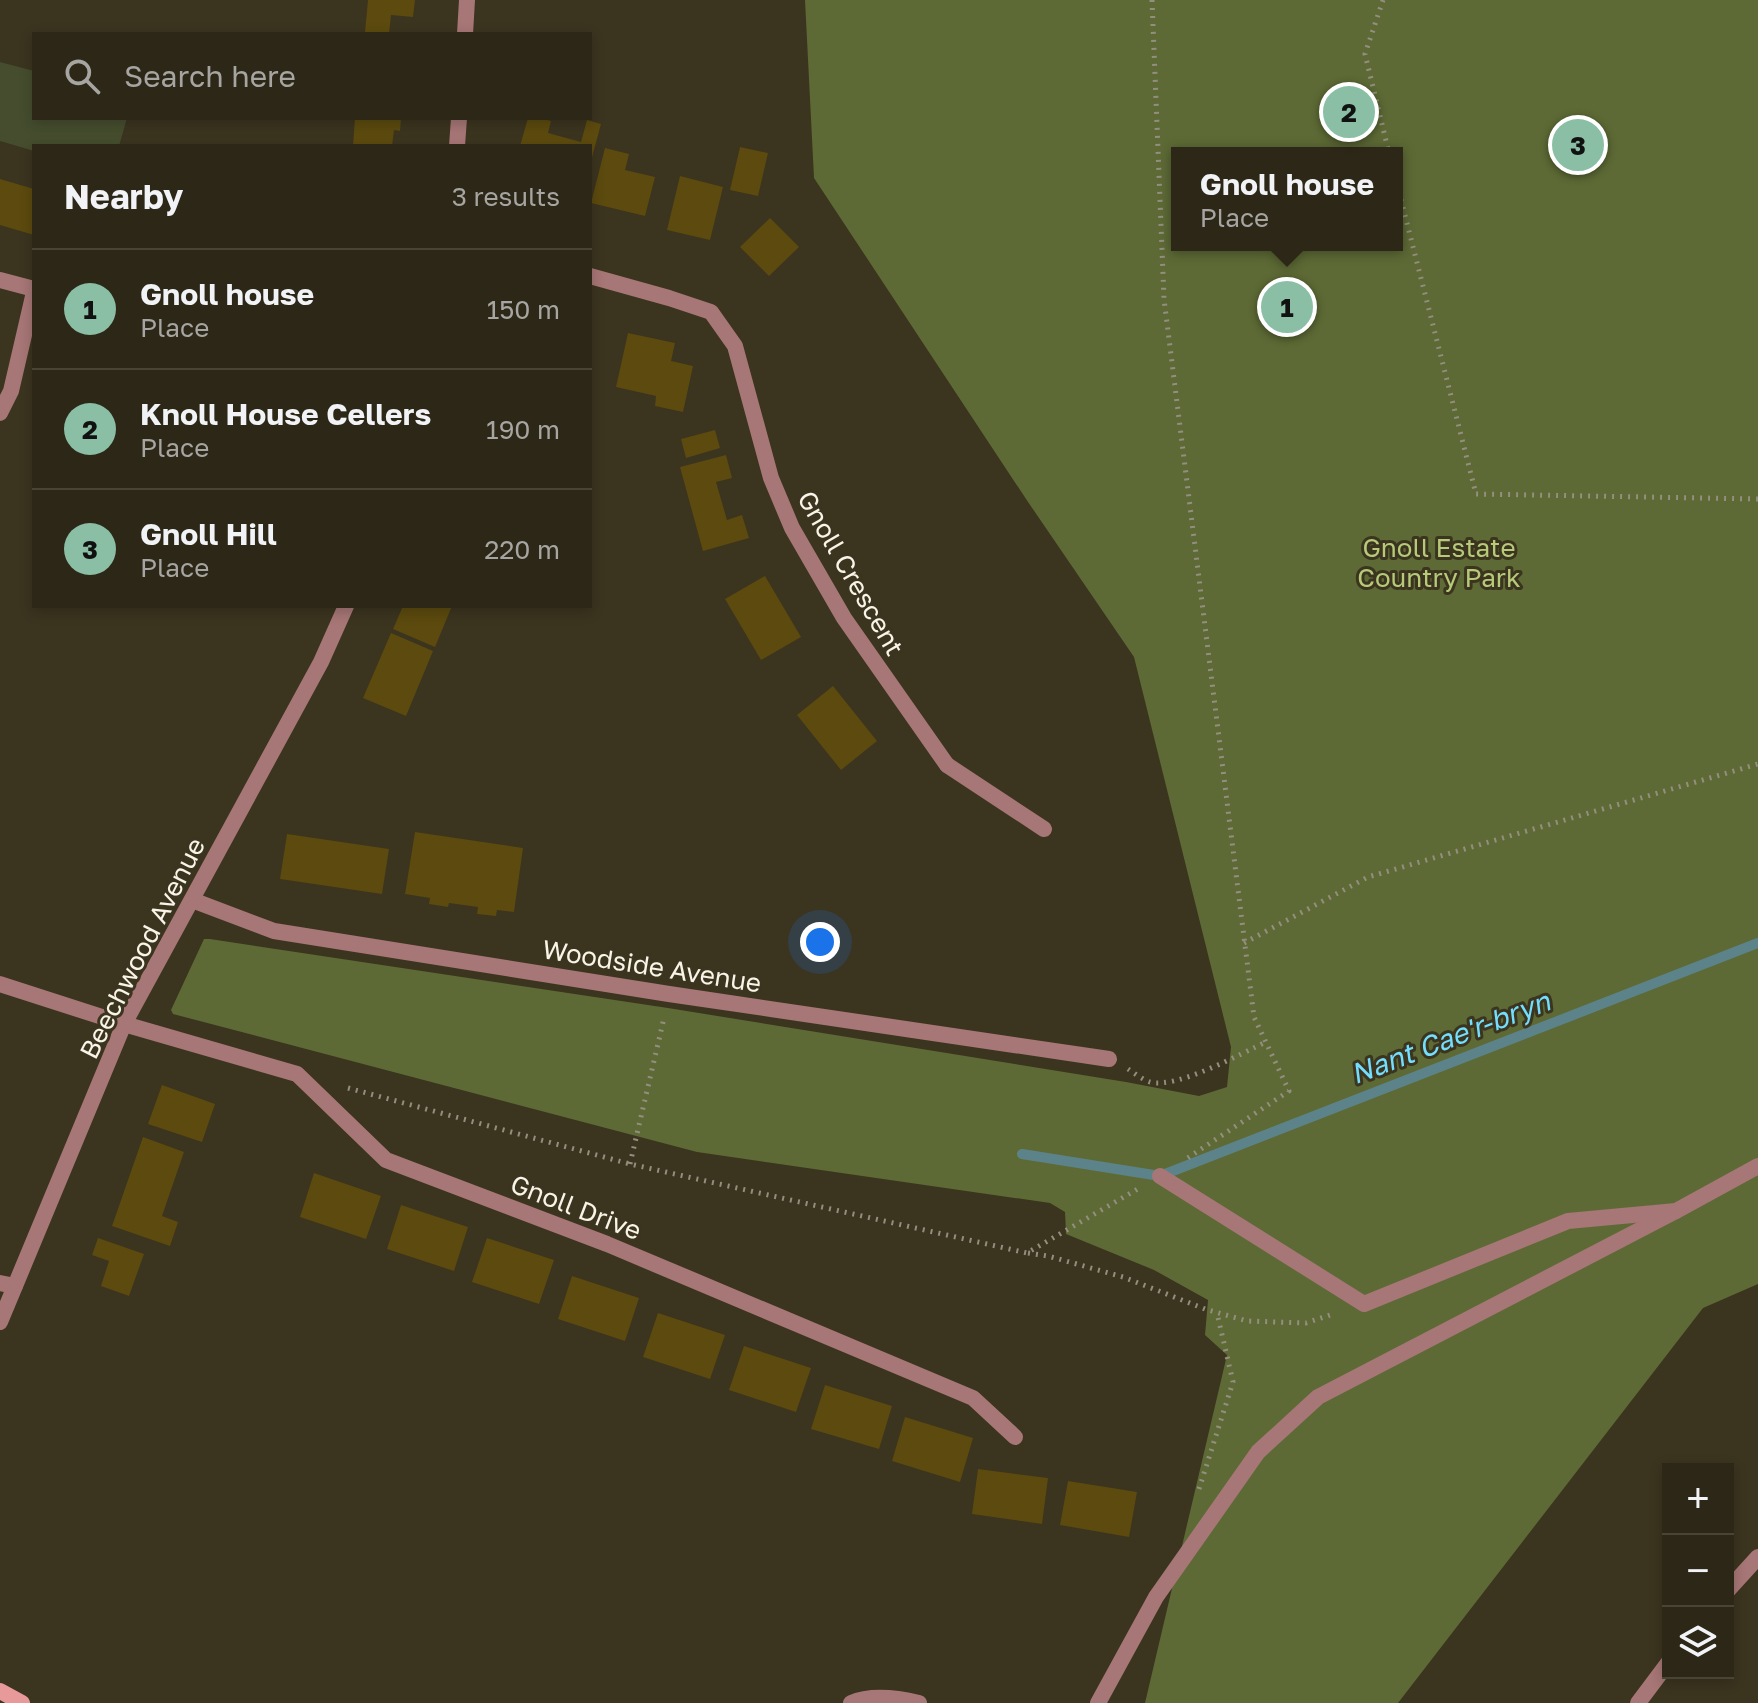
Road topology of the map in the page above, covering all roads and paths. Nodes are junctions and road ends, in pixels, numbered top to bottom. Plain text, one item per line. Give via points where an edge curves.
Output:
1 (467, 0) edge
2 (1152, 0) edge
3 (1383, 0) edge
4 (465, 32) edge
5 (459, 120) edge
6 (457, 144) edge
7 (1388, 147) edge
8 (1403, 208) edge
9 (592, 277) edge
10 (0, 280) edge
11 (32, 290) edge
12 (32, 300) edge
13 (0, 413) edge
14 (1758, 499) edge
15 (345, 608) edge
16 (1758, 764) edge
17 (1044, 829) dead end
18 (192, 900) junction
19 (1244, 943) junction
20 (0, 984) edge
21 (669, 994) junction
22 (124, 1024) junction
23 (1266, 1042) junction
24 (1109, 1059) joint
25 (343, 1086) dead end
26 (630, 1164) junction
27 (1758, 1166) edge
28 (1160, 1176) junction
29 (1676, 1211) junction
30 (1027, 1253) junction
31 (7, 1284) edge
32 (1364, 1304) junction
33 (1217, 1313) junction
34 (0, 1322) edge
35 (1015, 1437) dead end
36 (1197, 1495) dead end
37 (1758, 1557) edge
38 (1734, 1583) edge
39 (1662, 1671) edge
40 (0, 1691) edge
41 (22, 1703) edge
42 (851, 1703) edge
43 (919, 1703) edge
44 (1098, 1703) edge
45 (1638, 1703) edge

1 - 4 street
2 - 19 path via 1164,299
3 - 7 path via 1365,54
5 - 6 street
8 - 14 path via 1476,494
9 - 17 street, Gnoll Crescent via 711,312 735,346 771,478 792,528 844,618 947,765
10 - 11 street
12 - 13 street via 11,391
15 - 18 street, Beechwood Avenue
16 - 19 path via 1368,877
18 - 21 street, Woodside Avenue via 274,931
18 - 22 street, Beechwood Avenue
19 - 23 path via 1254,1017
20 - 22 street, Gnoll Drive
21 - 24 street, Woodside Avenue
21 - 26 path
22 - 31 street, Beechwood Avenue
22 - 35 street, Gnoll Drive via 297,1074 386,1160 607,1244 973,1398
23 - 24 path via 1177,1081 1151,1082
23 - 28 path via 1289,1091
25 - 26 path
26 - 30 path
27 - 29 street
28 - 30 path
28 - 32 street
29 - 32 street via 1568,1221
29 - 44 street via 1318,1397 1258,1452 1156,1597
30 - 33 path via 1123,1277
31 - 34 street, Beechwood Avenue
32 - 33 path via 1306,1323 1247,1321
33 - 36 path via 1233,1382
37 - 38 street
39 - 45 street
40 - 41 main road
42 - 43 street via 862,1698

